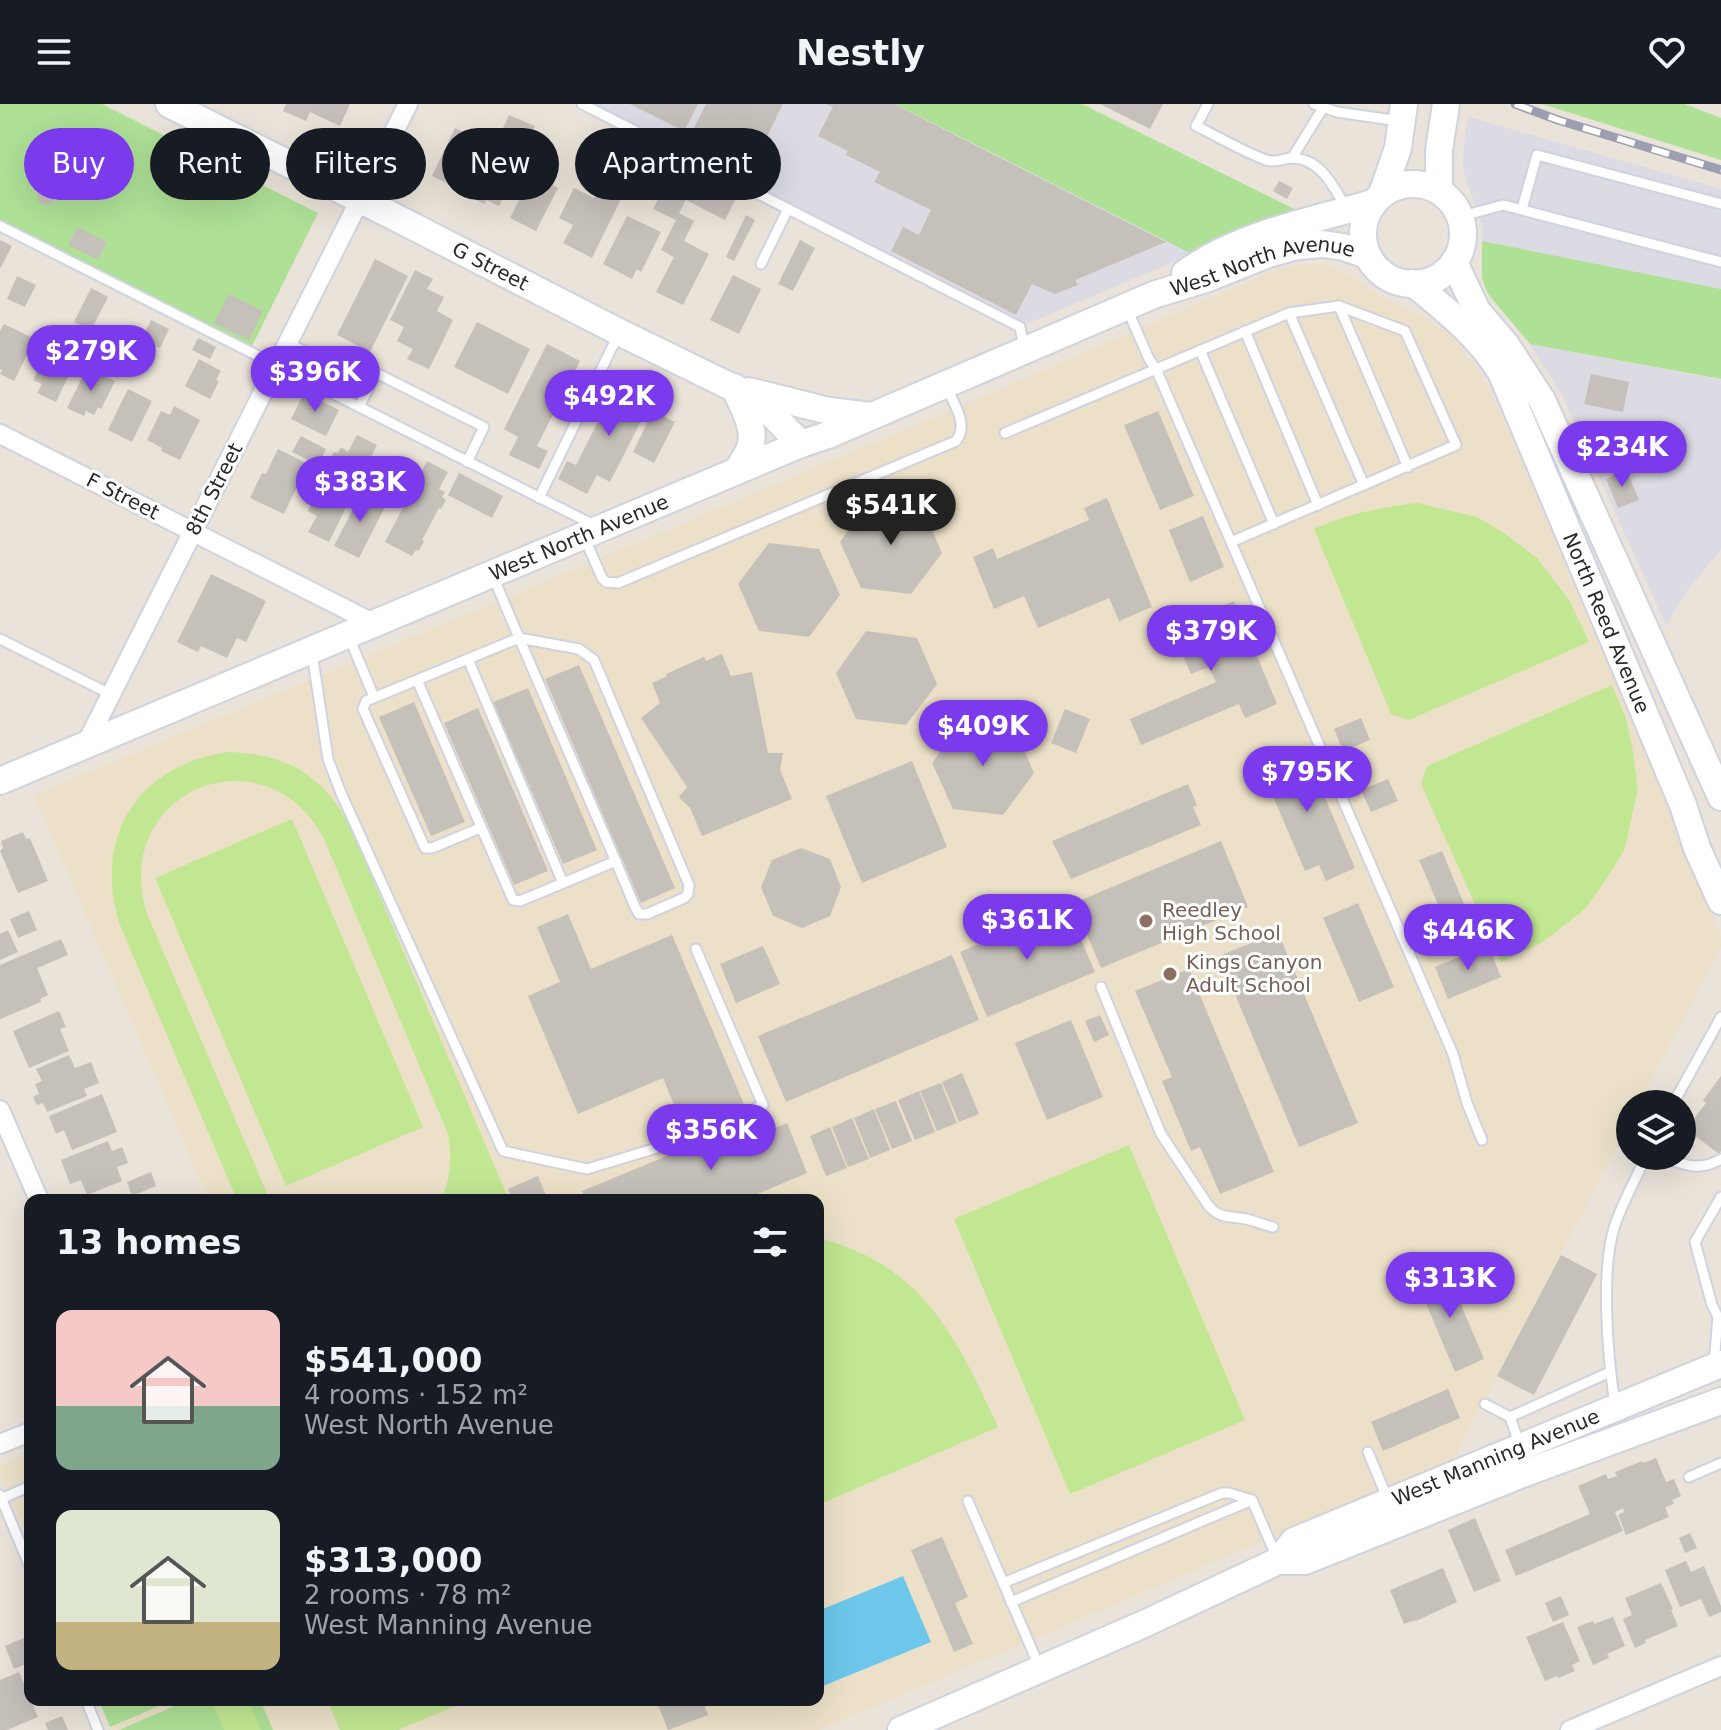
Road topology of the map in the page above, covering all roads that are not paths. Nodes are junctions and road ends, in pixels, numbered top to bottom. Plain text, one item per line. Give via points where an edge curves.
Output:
1 (408, 104) edge
2 (582, 104) edge
3 (1208, 104) edge
4 (1446, 104) edge
5 (1318, 106) edge
6 (181, 107) edge
7 (1403, 113) edge
8 (396, 128) edge
9 (1292, 158) junction
10 (286, 162) edge
11 (1439, 190) junction
12 (1378, 199) junction
13 (360, 200) joint
14 (1721, 204) edge
15 (788, 209) junction
16 (1522, 209) junction
17 (1347, 211) junction
18 (1459, 217) junction
19 (0, 226) edge
20 (1367, 255) junction
21 (1454, 262) junction
22 (1721, 262) edge
23 (761, 264) dead end
24 (1413, 283) junction
25 (1156, 294) junction
26 (1339, 306) junction
27 (1127, 308) junction
28 (1289, 313) junction
29 (1245, 331) junction
30 (619, 332) junction
31 (288, 343) junction
32 (1200, 350) junction
33 (1024, 351) junction
34 (276, 366) junction
35 (1156, 369) junction
36 (352, 375) dead end
37 (946, 385) junction
38 (734, 387) junction
39 (359, 407) junction
40 (871, 416) junction
41 (1005, 433) dead end
42 (0, 434) edge
43 (801, 444) junction
44 (1535, 450) junction
45 (467, 462) junction
46 (1408, 467) junction
47 (737, 471) junction
48 (1364, 485) junction
49 (539, 498) junction
50 (1318, 505) junction
51 (1274, 524) junction
52 (193, 531) junction
53 (592, 532) junction
54 (1231, 542) junction
55 (492, 574) junction
56 (1628, 590) junction
57 (373, 623) junction
58 (347, 634) junction
59 (519, 638) junction
60 (0, 639) edge
61 (312, 649) junction
62 (468, 659) junction
63 (417, 680) junction
64 (110, 694) junction
65 (374, 697) junction
66 (85, 746) junction
67 (0, 781) edge
68 (1719, 787) edge
69 (1683, 805) junction
70 (480, 828) junction
71 (1721, 860) edge
72 (616, 861) junction
73 (563, 883) junction
74 (1721, 901) edge
75 (696, 949) dead end
76 (1101, 987) dead end
77 (1721, 1017) edge
78 (1681, 1090) edge
79 (0, 1110) edge
80 (1482, 1140) dead end
81 (1721, 1159) edge
82 (1696, 1166) edge
83 (1640, 1170) edge
84 (36, 1194) edge
85 (1721, 1197) edge
86 (1273, 1227) dead end
87 (1719, 1317) edge
88 (1718, 1366) edge
89 (1610, 1372) junction
90 (1721, 1401) edge
91 (1485, 1404) dead end
92 (1615, 1408) junction
93 (1510, 1417) junction
94 (24, 1434) edge
95 (0, 1444) edge
96 (1520, 1446) junction
97 (1368, 1452) dead end
98 (1721, 1463) edge
99 (1689, 1477) dead end
100 (24, 1488) edge
101 (1, 1497) edge
102 (1252, 1500) junction
103 (968, 1501) dead end
104 (1389, 1501) junction
105 (24, 1553) edge
106 (1278, 1561) junction
107 (1003, 1583) junction
108 (1011, 1602) junction
109 (1721, 1666) edge
110 (1040, 1669) junction
111 (88, 1706) edge
112 (98, 1730) edge
113 (901, 1730) edge
114 (1570, 1730) edge

1 - 8 street, 8th Street
2 - 15 lane
3 - 9 lane via 1196,126 1267,160
4 - 11 street
5 - 7 lane via 1337,112
5 - 9 lane
6 - 10 street, G Street
7 - 12 street via 1398,148
9 - 17 lane via 1320,169
11 - 12 street via 1406,184
11 - 18 street
12 - 17 street, West North Avenue
12 - 20 street via 1364,224
13 - 30 street, G Street
13 - 31 street, 8th Street
14 - 16 lane via 1537,155
15 - 23 lane
15 - 33 lane via 1020,327
16 - 18 lane via 1503,205
16 - 22 lane
17 - 25 street, West North Avenue via 1299,223 1203,260
18 - 21 street via 1463,238
19 - 34 lane
20 - 24 street via 1390,278
20 - 25 street, West North Avenue via 1323,244 1297,246
21 - 24 street via 1436,278
21 - 56 street, North Reed Avenue via 1477,311 1542,400
24 - 44 street, North Reed Avenue via 1492,357
25 - 27 street, West North Avenue
26 - 28 lane
26 - 46 lane
26 - 46 lane via 1405,331 1456,445
27 - 33 street, West North Avenue
27 - 35 lane
28 - 29 lane
28 - 48 lane
29 - 32 lane
29 - 50 lane
30 - 38 street, G Street
30 - 49 lane
31 - 34 street, 8th Street
31 - 36 lane
32 - 35 lane
32 - 51 lane
33 - 37 street, West North Avenue
34 - 39 lane
34 - 52 street, 8th Street
35 - 41 lane
35 - 54 lane
37 - 40 street, West North Avenue
37 - 53 lane via 962,423 956,441 647,571 618,583 606,582
38 - 40 street
38 - 43 street, G Street via 758,400
38 - 47 street via 752,437
39 - 45 lane
39 - 45 lane via 376,373 471,420 484,427
40 - 43 street, West North Avenue
42 - 52 street, F Street
43 - 47 street, West North Avenue
44 - 56 street via 1598,560
44 - 69 street, North Reed Avenue
45 - 49 lane
46 - 48 lane
47 - 53 street, West North Avenue
48 - 50 lane
49 - 53 lane
50 - 51 lane
51 - 54 lane
52 - 57 street, F Street
52 - 64 street, 8th Street
53 - 55 street, West North Avenue
54 - 80 lane via 1453,1054
55 - 57 street, West North Avenue
55 - 59 lane
56 - 68 street, North Reed Avenue
57 - 58 street, West North Avenue
58 - 61 street, West North Avenue
58 - 65 lane
59 - 62 lane
59 - 72 lane
59 - 72 lane via 579,649 594,660 689,885 688,894 639,914
60 - 64 lane
61 - 66 street, West North Avenue
61 - 75 lane via 328,759 503,1151 587,1169 690,1138 763,1105
62 - 63 lane
62 - 73 lane
63 - 65 lane
63 - 70 lane
64 - 66 street, 8th Street
65 - 70 lane via 363,709 425,848
66 - 67 street, West North Avenue
69 - 71 street
69 - 74 street, North Reed Avenue
70 - 73 lane via 513,900
72 - 73 lane
76 - 86 lane via 1161,1134 1213,1212
77 - 78 lane
79 - 84 street
81 - 82 lane
83 - 89 lane via 1610,1250
85 - 87 lane via 1695,1242
87 - 88 lane
88 - 92 street, West Manning Avenue
89 - 92 lane
89 - 93 lane
90 - 106 street, West Manning Avenue via 1305,1561
91 - 93 lane
92 - 96 street, West Manning Avenue
93 - 96 lane
94 - 95 street
96 - 104 street, West Manning Avenue
97 - 104 lane
98 - 99 lane
100 - 101 lane
101 - 105 lane
102 - 106 lane
102 - 107 lane via 1214,1495
102 - 108 lane
103 - 107 lane
104 - 106 street, West Manning Avenue via 1294,1541
106 - 110 street, West Manning Avenue
107 - 108 lane
108 - 110 lane
109 - 114 street
110 - 113 street, West Manning Avenue
111 - 112 lane

